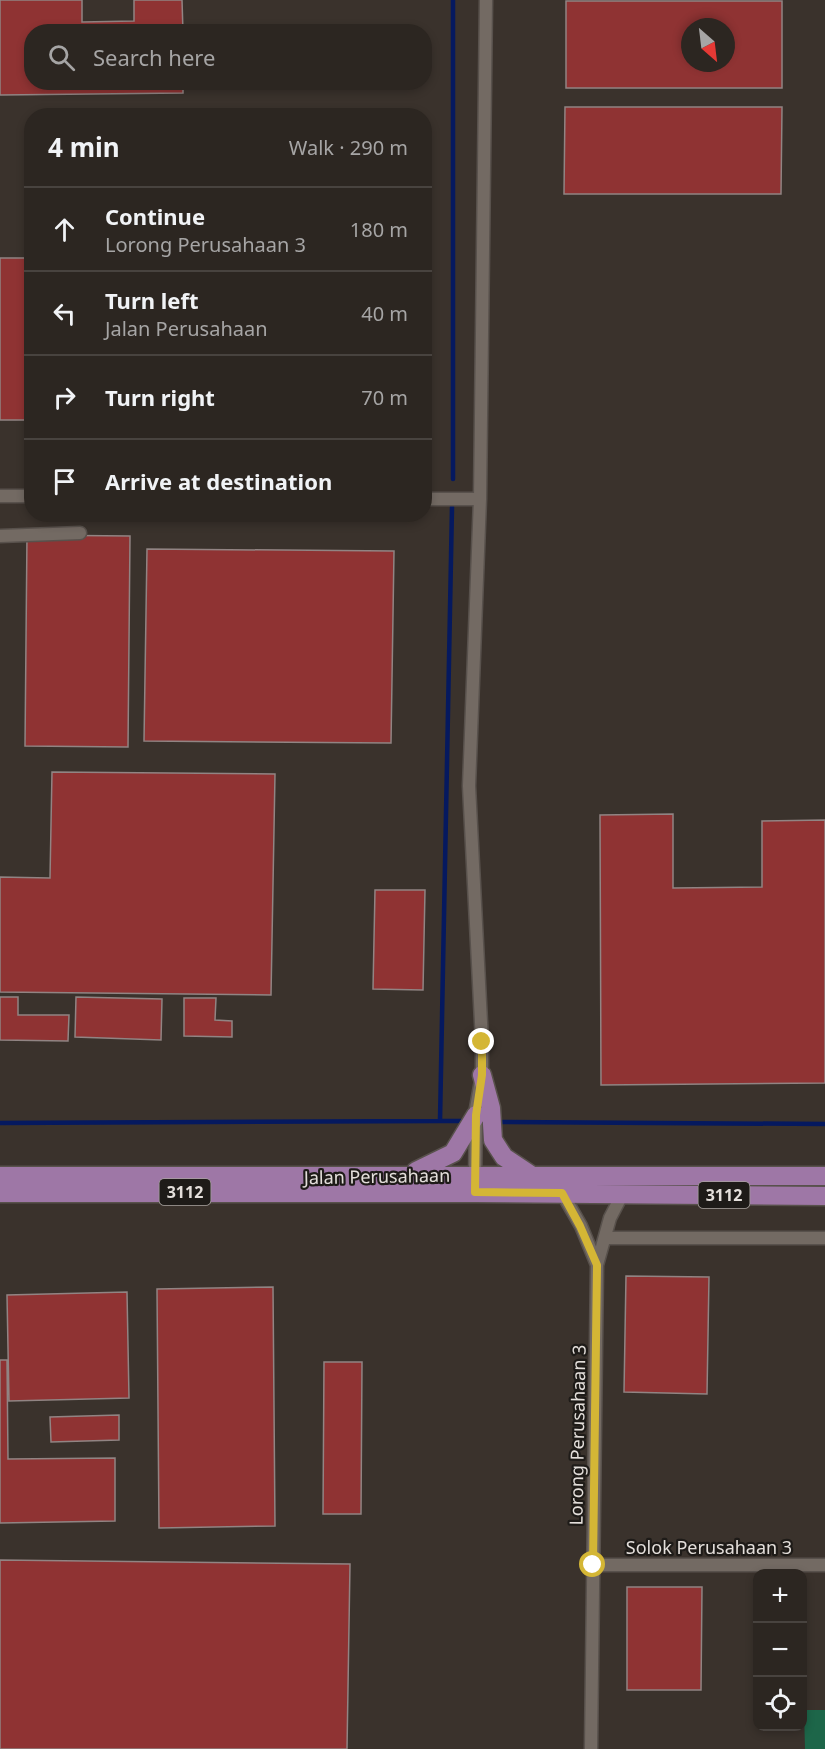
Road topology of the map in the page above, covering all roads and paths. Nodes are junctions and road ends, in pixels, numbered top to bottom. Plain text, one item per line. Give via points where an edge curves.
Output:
1 (486, 0) edge
2 (0, 496) edge
3 (24, 496) edge
4 (432, 499) edge
5 (480, 499) junction
6 (80, 533) dead end
7 (0, 536) edge
8 (482, 1075) joint
9 (481, 1110) junction
10 (477, 1140) junction
11 (405, 1175) junction
12 (0, 1176) edge
13 (825, 1176) edge
14 (534, 1177) junction
15 (475, 1184) junction
16 (0, 1192) edge
17 (562, 1193) junction
18 (622, 1195) junction
19 (825, 1196) edge
20 (606, 1238) junction
21 (825, 1238) edge
22 (597, 1265) junction
23 (593, 1565) junction
24 (825, 1565) edge
25 (591, 1749) edge

1 - 5 street
2 - 3 street
4 - 5 street
5 - 8 street via 469,786
6 - 7 street
8 - 9 main road
9 - 10 main road
9 - 10 main road
10 - 11 main road
10 - 14 main road
10 - 15 street
11 - 12 main road, Jalan Perusahaan / 3112
11 - 15 main road, Jalan Perusahaan / 3112
13 - 14 main road, Jalan Perusahaan / 3112
14 - 15 main road, Jalan Perusahaan / 3112
15 - 16 main road, Jalan Perusahaan / 3112
15 - 17 main road, Jalan Perusahaan / 3112
17 - 18 main road, Jalan Perusahaan / 3112
17 - 22 street, Lorong Perusahaan 3
18 - 19 main road, Jalan Perusahaan / 3112
18 - 20 street, Lorong Perusahaan 3 via 610,1218
20 - 21 street
20 - 22 street, Lorong Perusahaan 3
22 - 23 street, Lorong Perusahaan 3
23 - 24 street, Solok Perusahaan 3
23 - 25 street, Lorong Perusahaan 3

